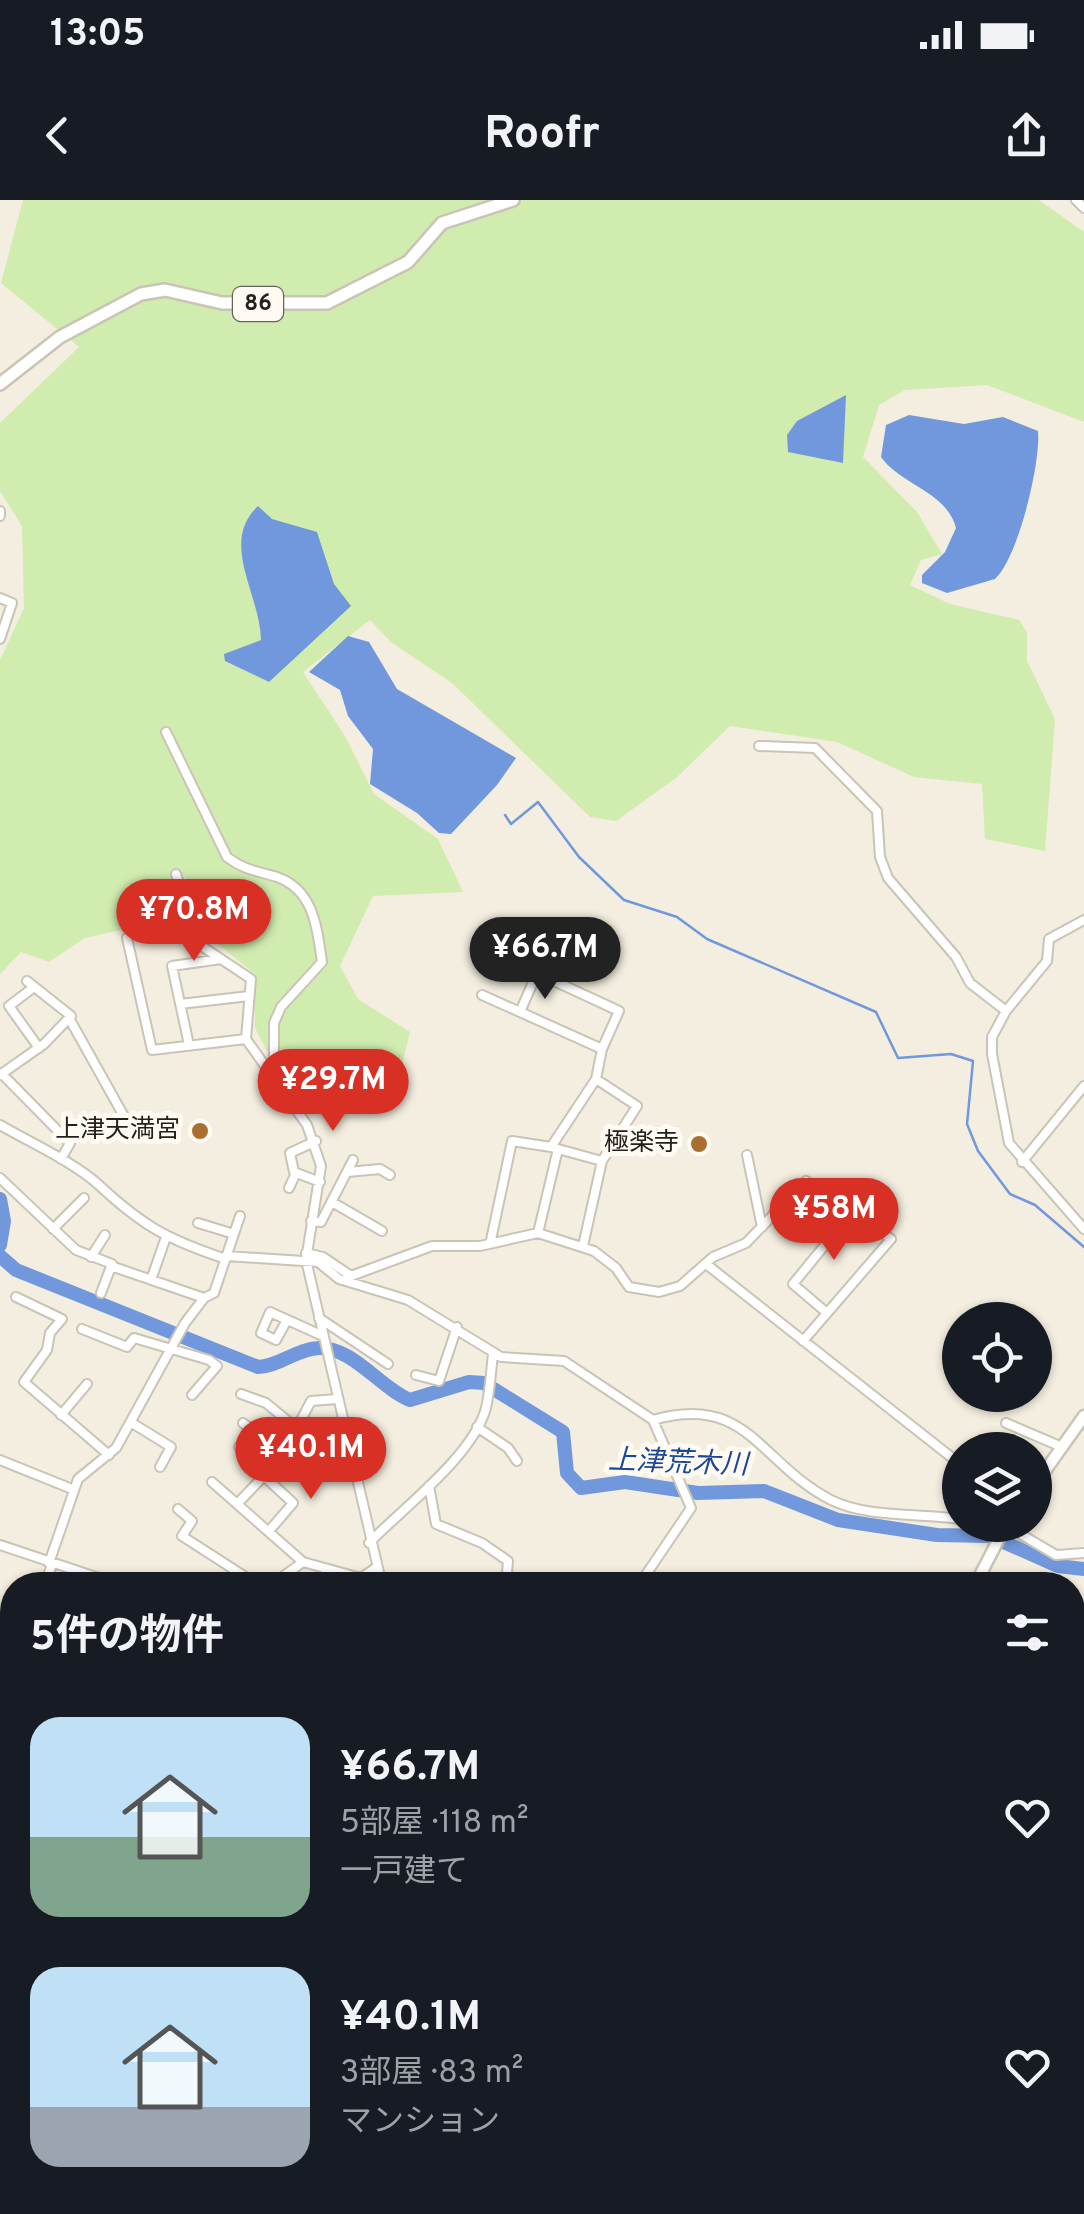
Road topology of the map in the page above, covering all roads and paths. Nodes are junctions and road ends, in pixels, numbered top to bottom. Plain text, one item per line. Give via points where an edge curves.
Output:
1 (514, 200) edge
2 (1076, 200) edge
3 (1084, 208) edge
4 (0, 384) edge
5 (0, 598) edge
6 (0, 639) edge
7 (166, 732) dead end
8 (759, 746) dead end
9 (176, 874) dead end
10 (1084, 920) edge
11 (127, 938) dead end
12 (221, 959) junction
13 (482, 994) dead end
14 (249, 996) junction
15 (180, 1004) junction
16 (1006, 1010) junction
17 (520, 1012) junction
18 (69, 1018) junction
19 (246, 1038) junction
20 (189, 1045) junction
21 (39, 1048) junction
22 (602, 1049) junction
23 (1, 1075) edge
24 (274, 1077) junction
25 (596, 1080) junction
26 (1084, 1086) edge
27 (0, 1125) edge
28 (130, 1127) dead end
29 (316, 1141) junction
30 (554, 1148) junction
31 (747, 1154) dead end
32 (62, 1159) dead end
33 (352, 1160) dead end
34 (602, 1162) junction
35 (1022, 1162) junction
36 (348, 1172) junction
37 (296, 1173) junction
38 (390, 1175) dead end
39 (0, 1178) edge
40 (320, 1182) junction
41 (289, 1188) dead end
42 (84, 1198) dead end
43 (332, 1202) junction
44 (852, 1212) junction
45 (240, 1216) dead end
46 (311, 1221) junction
47 (198, 1223) dead end
48 (762, 1228) junction
49 (1084, 1229) edge
50 (53, 1230) junction
51 (382, 1231) dead end
52 (538, 1233) junction
53 (234, 1234) junction
54 (106, 1235) dead end
55 (166, 1237) junction
56 (491, 1240) junction
57 (583, 1246) junction
58 (306, 1256) junction
59 (91, 1257) junction
60 (227, 1258) junction
61 (706, 1264) junction
62 (111, 1266) junction
63 (152, 1280) junction
64 (101, 1293) dead end
65 (16, 1297) dead end
66 (204, 1298) junction
67 (827, 1313) junction
68 (319, 1318) junction
69 (287, 1320) dead end
70 (82, 1328) dead end
71 (457, 1328) junction
72 (323, 1336) junction
73 (803, 1341) junction
74 (172, 1349) junction
75 (494, 1354) junction
76 (388, 1364) dead end
77 (416, 1374) dead end
78 (87, 1384) dead end
79 (241, 1394) dead end
80 (192, 1395) dead end
81 (337, 1400) junction
82 (61, 1415) junction
83 (1084, 1416) edge
84 (653, 1420) junction
85 (243, 1422) dead end
86 (132, 1423) junction
87 (1006, 1423) dead end
88 (295, 1427) junction
89 (477, 1427) junction
90 (252, 1430) junction
91 (239, 1447) dead end
92 (1062, 1447) junction
93 (942, 1450) edge
94 (282, 1452) junction
95 (109, 1455) junction
96 (0, 1460) edge
97 (516, 1461) dead end
98 (1052, 1461) edge
99 (301, 1464) dead end
100 (160, 1467) dead end
101 (265, 1477) junction
102 (212, 1482) dead end
103 (429, 1486) junction
104 (72, 1489) junction
105 (238, 1504) junction
106 (178, 1509) dead end
107 (942, 1516) edge
108 (269, 1531) junction
109 (996, 1542) edge
110 (1032, 1542) edge
111 (370, 1543) junction
112 (0, 1545) edge
113 (1084, 1553) edge
114 (303, 1562) junction
115 (50, 1564) junction
116 (377, 1567) junction
117 (329, 1570) joint
118 (48, 1572) edge
119 (77, 1572) edge
120 (238, 1572) edge
121 (289, 1572) edge
122 (337, 1572) edge
123 (370, 1572) edge
124 (378, 1572) edge
125 (507, 1572) edge
126 (648, 1572) edge
127 (981, 1572) edge

1 - 4 main road, 86 via 442,223 408,262 327,302 222,302 165,290 141,294 60,337
2 - 3 street
5 - 6 street via 12,603
7 - 24 street via 227,857 298,888 310,904 322,962 281,1006 274,1023
8 - 16 street via 822,752 878,811 888,878 970,982
9 - 12 street via 200,945
10 - 16 street via 1049,939 1042,969
11 - 20 street via 152,1050
12 - 14 street via 251,979
12 - 15 street via 172,966
13 - 17 street
14 - 15 street
14 - 19 street
15 - 20 street
16 - 35 street via 992,1037 992,1054 1010,1142
17 - 22 street
17 - 22 street via 537,973 567,986 619,1011
18 - 21 street
18 - 21 street via 30,984 10,1006
18 - 28 street
19 - 20 street
19 - 24 street
21 - 23 street
22 - 25 street
23 - 32 street via 70,1143
24 - 29 street
25 - 30 street
25 - 34 street via 638,1106
26 - 35 street
27 - 55 street via 100,1186 122,1210
29 - 37 street via 290,1153
29 - 40 street
30 - 34 street
30 - 52 street
30 - 56 street via 512,1141
31 - 48 street
33 - 36 street
34 - 57 street
35 - 49 street
36 - 38 street via 380,1169
36 - 43 street
37 - 40 street
37 - 41 street
39 - 50 street
40 - 46 street
42 - 50 street
43 - 46 street via 320,1222
43 - 51 street
44 - 48 street via 806,1181
44 - 67 street via 793,1284
44 - 67 street via 891,1238
45 - 53 street
46 - 58 street
47 - 53 street
48 - 61 street
50 - 59 street
52 - 56 street
52 - 57 street
53 - 60 street
54 - 59 street
55 - 60 street
55 - 63 street
56 - 58 street via 432,1246 351,1276 322,1257
57 - 61 street via 608,1260 639,1292 680,1286
58 - 60 street
58 - 68 street
58 - 71 street via 349,1284 397,1294
59 - 62 street
60 - 66 street via 214,1292
61 - 73 street
62 - 63 street
62 - 64 street
63 - 66 street
65 - 82 street via 62,1319 24,1382
66 - 74 street
67 - 73 street
68 - 72 street
68 - 76 street
69 - 72 street
70 - 74 street via 120,1346 134,1338
71 - 75 street
71 - 77 street via 439,1381
72 - 81 street
73 - 93 street
74 - 80 street via 217,1366
74 - 86 street
75 - 84 street via 564,1362
75 - 89 street
78 - 82 street
79 - 88 street
81 - 88 street via 311,1402
81 - 111 street
82 - 95 street
83 - 92 main road
84 - 107 street via 722,1417 831,1500
84 - 126 street via 691,1508
85 - 90 street
86 - 95 street
86 - 100 street via 171,1447
87 - 92 street
88 - 94 street
89 - 97 street
89 - 103 street
90 - 91 street
90 - 94 street
92 - 98 main road
94 - 99 street
94 - 101 street
95 - 104 street
96 - 104 street
101 - 105 street
101 - 108 street via 292,1503
102 - 105 street
103 - 111 street
103 - 125 street via 436,1524 482,1543 508,1561
104 - 115 street
105 - 108 street
106 - 120 street via 192,1522 182,1536
108 - 114 street
109 - 127 main road
110 - 113 street via 1056,1555
111 - 116 street
112 - 115 street
114 - 117 street
114 - 121 street
115 - 118 street
115 - 119 street
116 - 123 street
116 - 124 street
117 - 122 street

